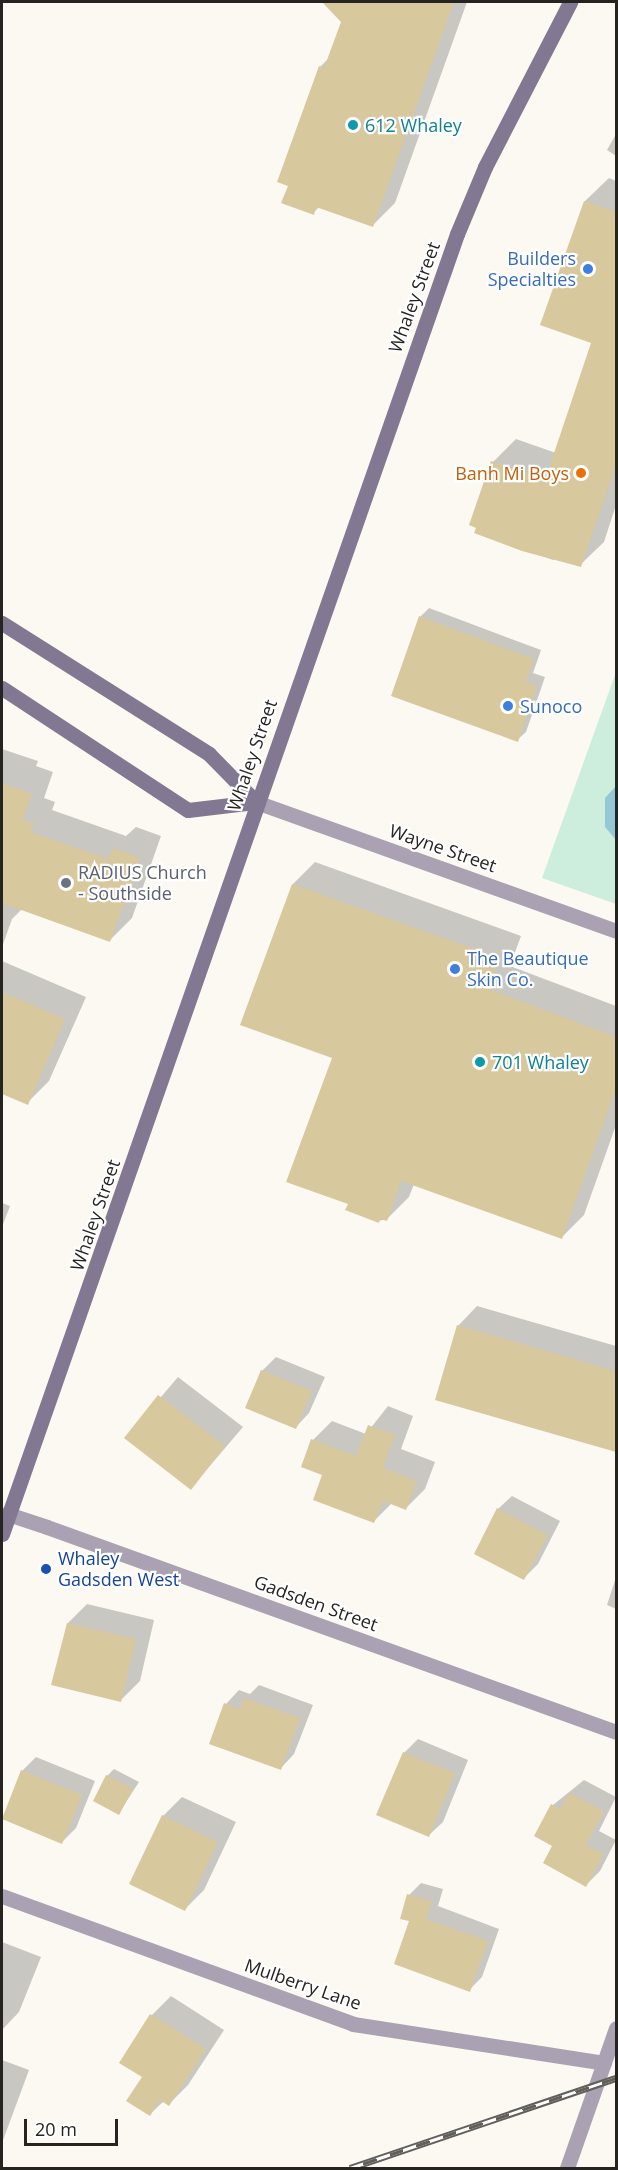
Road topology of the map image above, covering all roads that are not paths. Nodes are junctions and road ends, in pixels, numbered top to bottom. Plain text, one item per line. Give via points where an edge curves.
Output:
1 (570, 2) edge
2 (2, 623) edge
3 (2, 688) edge
4 (256, 802) junction
5 (616, 931) edge
6 (5, 1514) edge
7 (2, 1534) edge
8 (616, 1732) edge
9 (2, 1896) edge
10 (616, 2028) edge
11 (604, 2063) junction
12 (567, 2169) edge

1 - 4 main road, Whaley Street via 485,168 457,234
2 - 4 main road, Wayne Street via 209,754
3 - 4 main road, Wayne Street via 188,810
4 - 5 street, Wayne Street
4 - 6 main road, Whaley Street via 127,1184
6 - 7 main road, Whaley Street
6 - 8 street, Gadsden Street
9 - 11 street, Mulberry Lane via 353,2024
10 - 11 street
11 - 12 street

